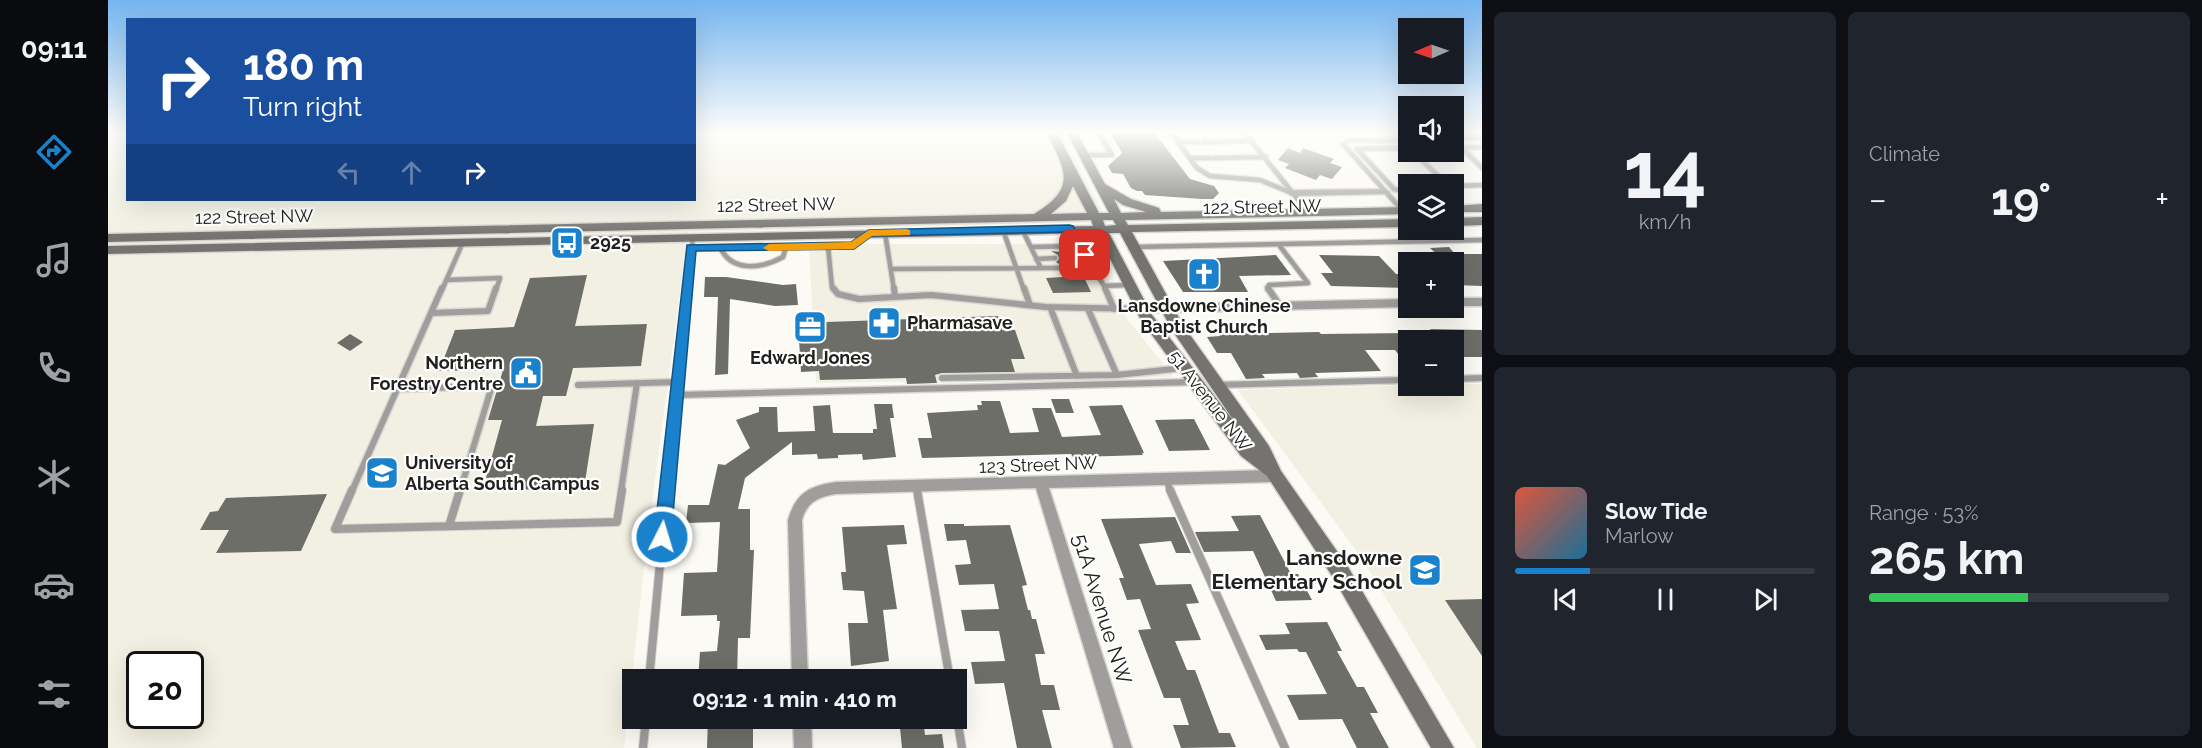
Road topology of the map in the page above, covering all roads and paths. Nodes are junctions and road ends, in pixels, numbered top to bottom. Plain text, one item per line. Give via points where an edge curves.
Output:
1 (1069, 166) edge
2 (1072, 166) edge
3 (1090, 166) edge
4 (1196, 166) edge
5 (1273, 166) edge
6 (1362, 166) edge
7 (1373, 166) edge
8 (1070, 169) junction
9 (1482, 185) edge
10 (1100, 186) junction
11 (1464, 186) edge
12 (1398, 190) edge
13 (1384, 192) junction
14 (1292, 193) junction
15 (1398, 204) edge
16 (1482, 208) edge
17 (1464, 209) edge
18 (1398, 210) edge
19 (1308, 212) junction
20 (1169, 215) junction
21 (1037, 218) junction
22 (1108, 222) junction
23 (1464, 222) edge
24 (1482, 222) edge
25 (1398, 223) edge
26 (1069, 228) junction
27 (1022, 229) junction
28 (1003, 230) junction
29 (869, 233) junction
30 (885, 233) junction
31 (108, 238) edge
32 (1482, 240) edge
33 (463, 242) junction
34 (692, 242) junction
35 (1279, 245) junction
36 (828, 246) junction
37 (1079, 246) junction
38 (786, 247) junction
39 (1133, 247) junction
40 (1031, 248) junction
41 (721, 249) junction
42 (108, 250) edge
43 (1055, 258) dead end
44 (1075, 258) dead end
45 (1087, 258) junction
46 (1036, 259) junction
47 (1041, 268) junction
48 (1059, 268) dead end
49 (1080, 268) dead end
50 (1093, 268) junction
51 (891, 269) junction
52 (1017, 269) junction
53 (446, 280) junction
54 (1151, 280) junction
55 (1128, 285) junction
56 (1104, 286) junction
57 (895, 297) junction
58 (1464, 302) edge
59 (1482, 302) edge
60 (1398, 303) edge
61 (1030, 305) junction
62 (1280, 306) junction
63 (1050, 307) junction
64 (1166, 308) junction
65 (1088, 309) junction
66 (1114, 309) junction
67 (1140, 309) junction
68 (432, 313) junction
69 (1184, 368) junction
70 (1117, 375) junction
71 (1077, 376) junction
72 (942, 378) dead end
73 (1482, 378) edge
74 (1464, 379) edge
75 (1398, 380) edge
76 (676, 382) junction
77 (1194, 382) junction
78 (637, 383) junction
79 (578, 385) dead end
80 (1217, 385) junction
81 (398, 389) junction
82 (675, 395) junction
83 (1275, 476) junction
84 (1166, 479) junction
85 (1041, 483) junction
86 (916, 486) junction
87 (449, 526) junction
88 (650, 669) edge
89 (801, 669) edge
90 (948, 669) edge
91 (645, 729) edge
92 (802, 729) edge
93 (959, 729) edge
94 (643, 748) edge
95 (803, 748) edge
96 (962, 748) edge
97 (1123, 748) edge
98 (1285, 748) edge
99 (1443, 748) edge

1 - 8 main road, 51 Avenue NW
2 - 22 main road
3 - 10 main road, 51 Avenue NW
4 - 14 lane via 1210,176 1260,180
5 - 14 lane
6 - 13 lane
7 - 12 lane
8 - 21 main road via 1067,194
8 - 22 main road, 51 Avenue NW
9 - 11 lane
10 - 20 main road via 1126,202
10 - 22 main road, 51 Avenue NW
13 - 14 street
13 - 15 lane
14 - 19 lane
16 - 17 main road
18 - 19 main road, 122 Street NW
19 - 20 main road, 122 Street NW
20 - 22 main road, 122 Street NW
21 - 22 main road, 122 Street NW
21 - 31 main road, 122 Street NW
22 - 25 main road, 122 Street NW
22 - 26 main road, 122 Street NW
22 - 39 main road, 51 Avenue NW
22 - 54 main road via 1136,265
22 - 55 main road, 51 Avenue NW
23 - 24 main road
26 - 27 main road, 122 Street NW
26 - 37 lane
27 - 28 main road, 122 Street NW
27 - 40 lane
28 - 30 main road, 122 Street NW
28 - 52 lane
29 - 30 main road, 122 Street NW
29 - 34 main road, 122 Street NW
29 - 36 lane via 854,246
30 - 51 lane
32 - 35 lane
33 - 34 main road, 122 Street NW
33 - 42 main road, 122 Street NW
33 - 53 lane
34 - 41 lane
34 - 76 lane
35 - 39 lane
35 - 62 lane via 1308,283 1269,285
36 - 38 lane
36 - 57 lane via 834,291 854,298
37 - 40 lane
37 - 45 lane
38 - 41 lane
38 - 41 lane via 783,257 776,261 754,265 733,262
39 - 54 main road, 51 Avenue NW
40 - 46 lane
43 - 46 lane
44 - 45 lane
45 - 50 lane
46 - 47 lane
47 - 48 lane
47 - 52 lane
49 - 50 lane
50 - 56 lane
51 - 52 lane
51 - 57 lane
52 - 61 lane
53 - 68 lane
53 - 68 lane via 500,278 488,311
54 - 64 main road, 51 Avenue NW
55 - 56 lane
55 - 67 main road, 51 Avenue NW
56 - 66 lane
57 - 61 lane via 935,295
58 - 59 street
60 - 62 street
61 - 63 lane
62 - 64 street
63 - 65 lane
63 - 71 lane
64 - 67 street
64 - 80 main road, 51 Avenue NW
65 - 66 lane
65 - 70 lane
66 - 67 lane
67 - 69 main road, 51 Avenue NW
68 - 81 lane
69 - 70 lane
69 - 77 main road, 51 Avenue NW
70 - 71 lane
71 - 72 lane
73 - 74 lane
75 - 80 lane
76 - 78 lane
76 - 82 lane
77 - 82 lane
77 - 83 main road, 51 Avenue NW via 1247,451
78 - 79 lane
78 - 87 lane via 617,522
80 - 83 main road, 51 Avenue NW via 1263,451
81 - 87 lane via 492,386
81 - 87 lane via 335,529
82 - 88 lane
83 - 84 street, 123 Street NW
83 - 99 main road, 51 Avenue NW via 1341,573
84 - 85 street, 123 Street NW
84 - 98 lane
85 - 86 street, 123 Street NW
85 - 97 street, 51A Avenue NW
86 - 89 street, 123 Street NW via 818,491 804,498 797,509
86 - 90 lane
91 - 94 lane
92 - 95 street
93 - 96 lane

